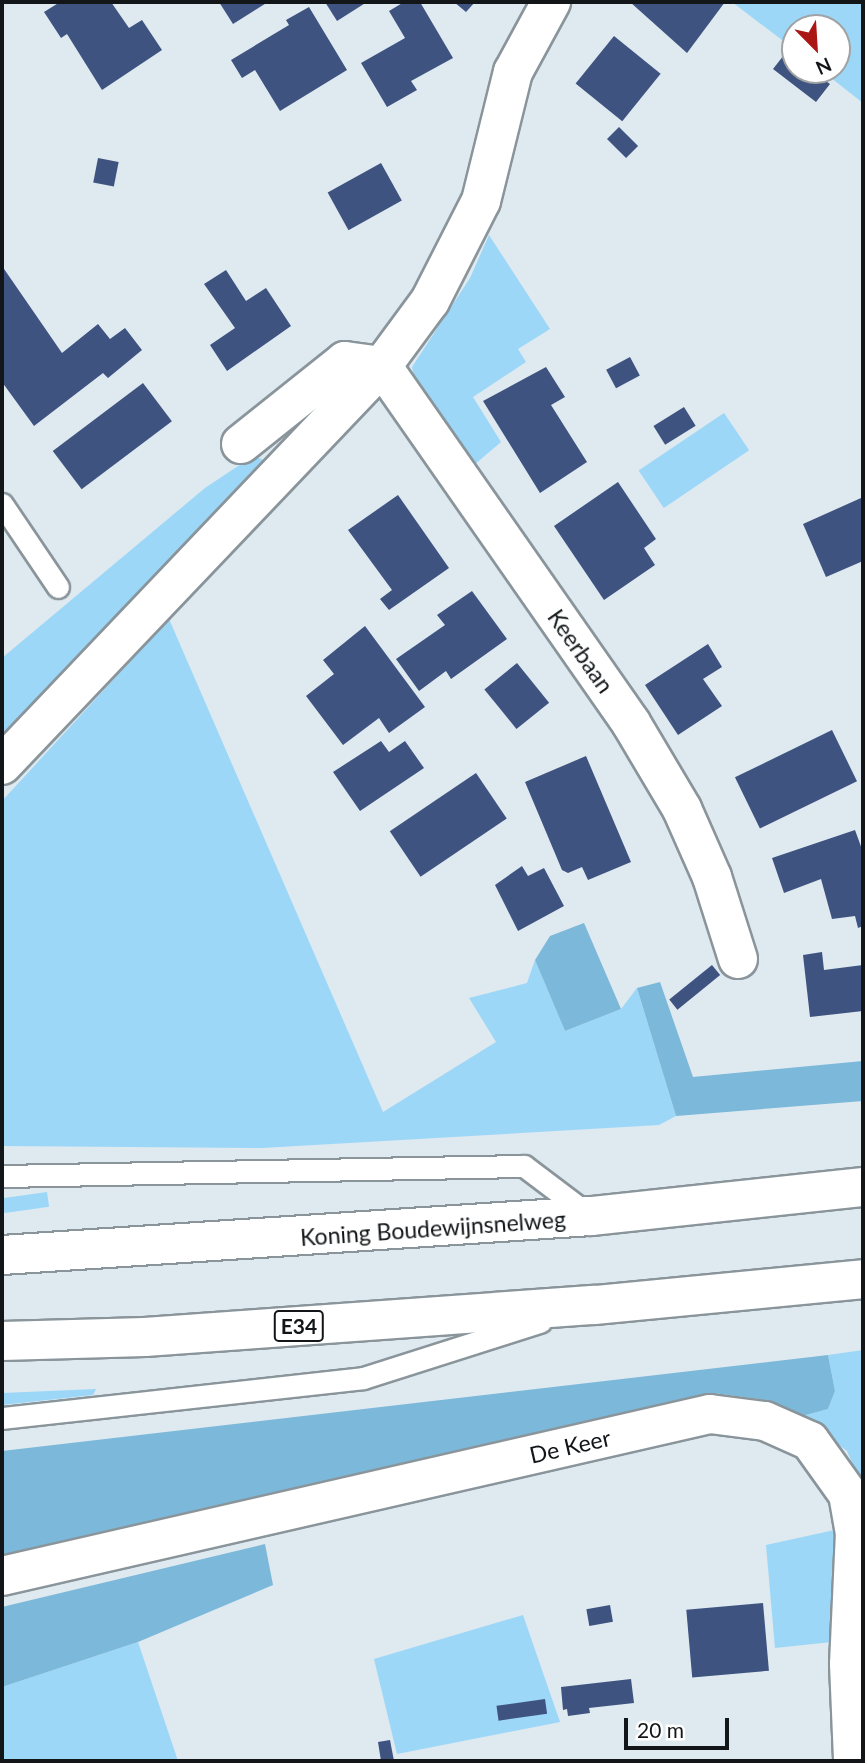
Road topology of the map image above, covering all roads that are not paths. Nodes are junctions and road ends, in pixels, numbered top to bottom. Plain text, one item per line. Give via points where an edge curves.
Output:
1 (551, 2) edge
2 (382, 366) junction
3 (241, 444) dead end
4 (2, 504) edge
5 (58, 587) dead end
6 (2, 765) edge
7 (738, 959) dead end
8 (2, 1176) edge
9 (863, 1187) edge
10 (591, 1216) junction
11 (2, 1255) edge
12 (863, 1279) edge
13 (595, 1305) junction
14 (2, 1341) edge
15 (2, 1418) edge
16 (2, 1576) edge
17 (853, 1761) edge

1 - 2 main road via 513,72 470,229 430,301
2 - 3 main road via 345,361
2 - 6 main road
2 - 7 main road, Keerbaan via 631,723 681,808 712,877
4 - 5 lane
8 - 10 lane via 524,1166
9 - 10 main road, Koning Boudewijnsnelweg
10 - 11 main road, Koning Boudewijnsnelweg
12 - 13 main road, E34
13 - 14 main road, E34 via 145,1337
13 - 15 lane via 363,1378
16 - 17 main road, De Keer via 710,1414 765,1421 810,1441 848,1494 855,1532 849,1664

